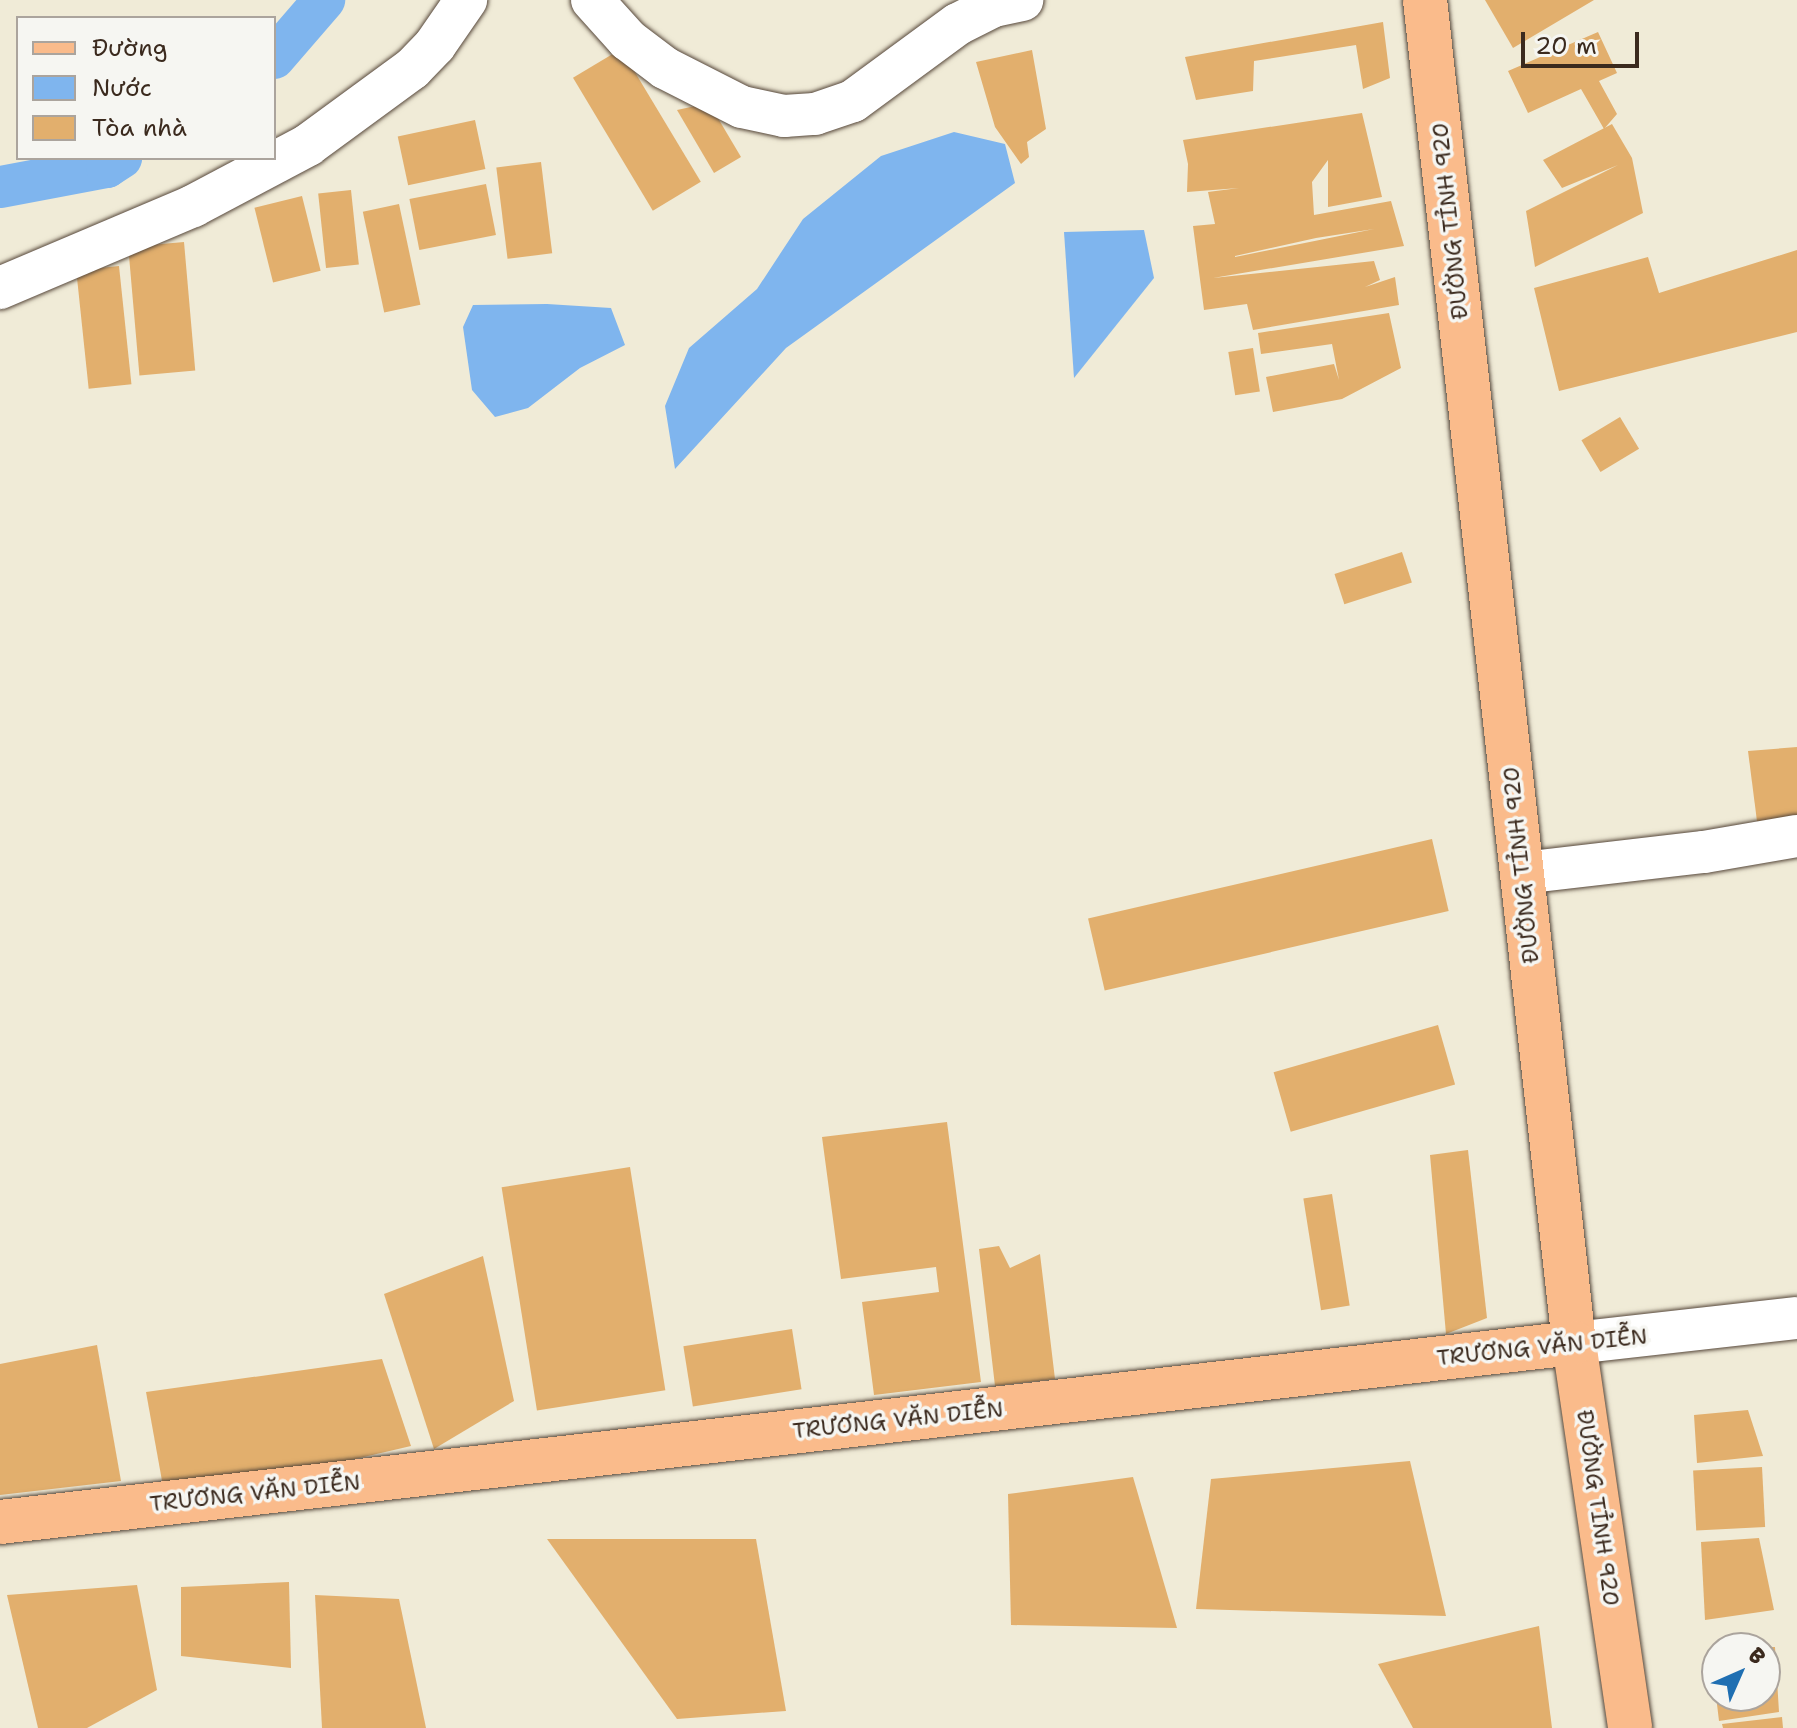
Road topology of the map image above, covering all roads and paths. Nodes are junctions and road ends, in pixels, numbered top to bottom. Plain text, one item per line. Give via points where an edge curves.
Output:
1 (466, 0) edge
2 (592, 0) edge
3 (1022, 0) edge
4 (1425, 0) edge
5 (0, 288) edge
6 (1797, 836) edge
7 (1522, 873) junction
8 (1797, 1318) edge
9 (1574, 1343) junction
10 (0, 1522) edge
11 (1630, 1728) edge

1 - 5 street via 412,69 308,145 193,206
2 - 3 street via 628,40 665,68 742,107 784,116 815,114 853,101 958,24 994,6
4 - 7 main road, ĐƯỜNG TỈNH 920
6 - 7 street
7 - 9 main road, ĐƯỜNG TỈNH 920
8 - 9 street, TRƯƠNG VĂN DIỄN
9 - 10 main road, TRƯƠNG VĂN DIỄN
9 - 11 main road, ĐƯỜNG TỈNH 920

